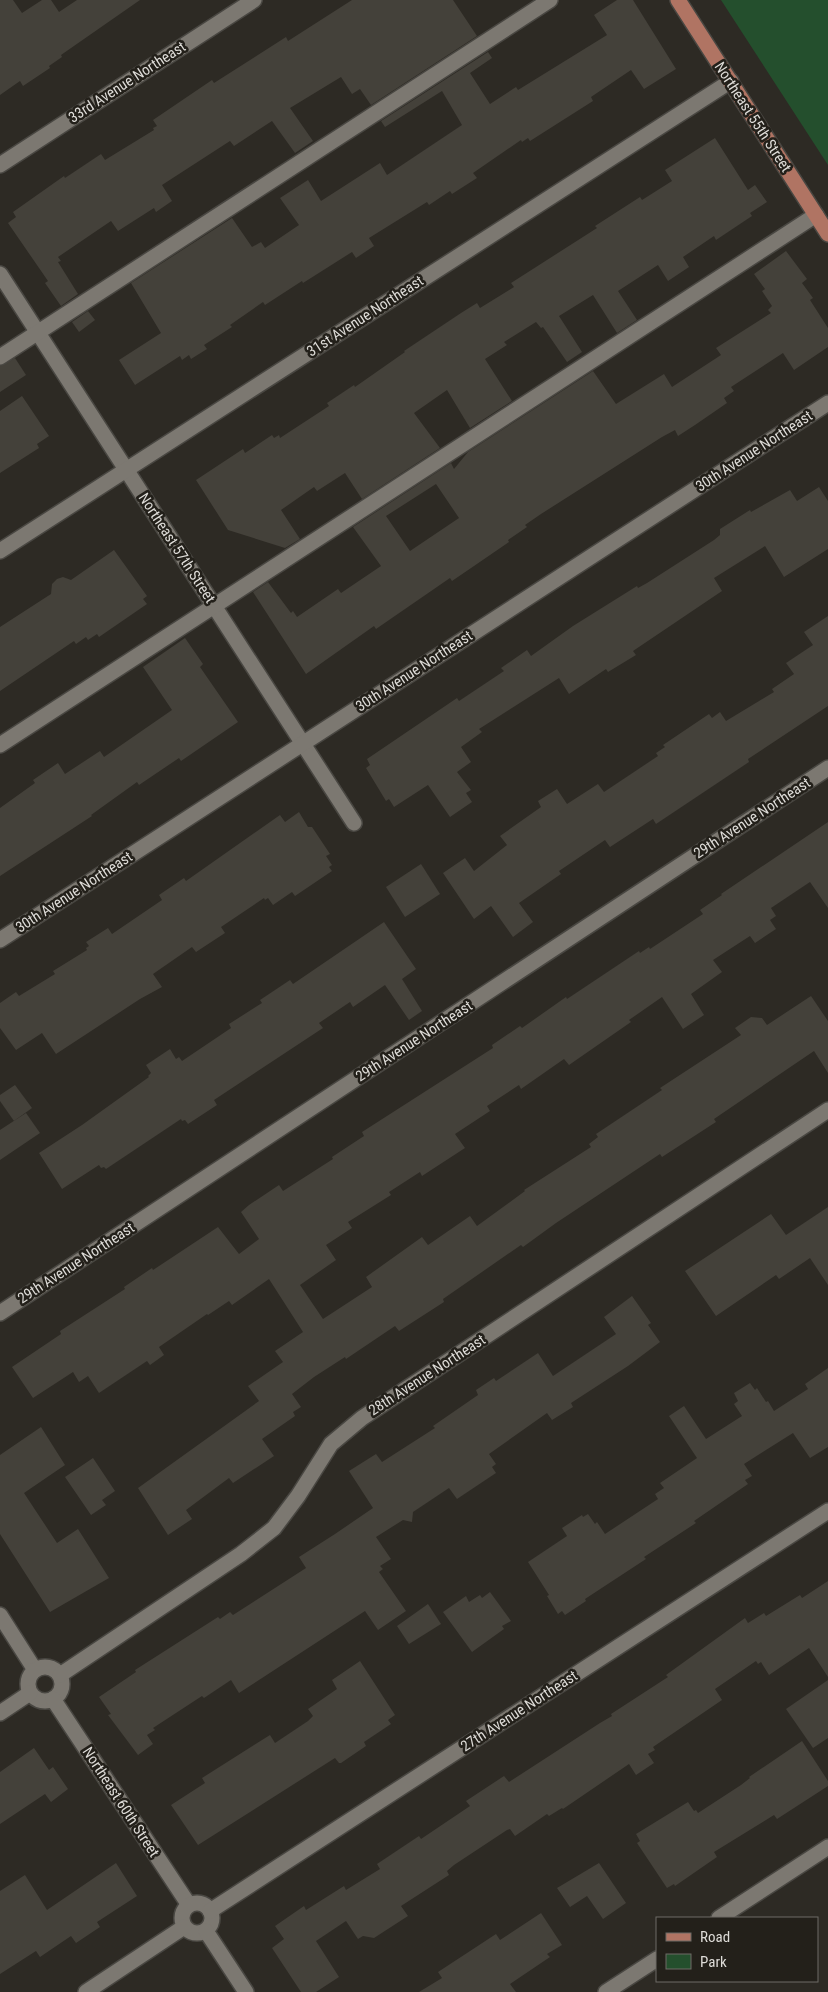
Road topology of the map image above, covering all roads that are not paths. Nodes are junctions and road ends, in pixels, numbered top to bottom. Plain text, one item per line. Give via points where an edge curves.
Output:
1 (254, 0) edge
2 (550, 0) edge
3 (678, 0) edge
4 (730, 81) junction
5 (0, 165) edge
6 (816, 215) junction
7 (828, 234) edge
8 (0, 274) edge
9 (38, 333) junction
10 (0, 357) edge
11 (828, 403) edge
12 (126, 469) junction
13 (0, 551) edge
14 (215, 606) junction
15 (303, 743) junction
16 (0, 745) edge
17 (828, 768) edge
18 (354, 823) dead end
19 (0, 940) edge
20 (828, 1110) edge
21 (0, 1313) edge
22 (828, 1511) edge
23 (0, 1615) edge
24 (35, 1670) junction
25 (60, 1675) junction
26 (30, 1693) junction
27 (53, 1699) junction
28 (0, 1713) edge
29 (828, 1847) edge
30 (189, 1905) junction
31 (210, 1911) junction
32 (721, 1917) edge
33 (184, 1927) junction
34 (206, 1930) junction
35 (656, 1960) edge
36 (86, 1992) edge
37 (246, 1992) edge
38 (606, 1992) edge

1 - 5 street, 33rd Avenue Northeast
2 - 9 street
3 - 4 main road, Northeast 55th Street
4 - 6 main road, Northeast 55th Street
4 - 12 street, 31st Avenue Northeast
6 - 7 main road, Northeast 55th Street
6 - 14 street
8 - 9 street, Northeast 57th Street
9 - 10 street
9 - 12 street, Northeast 57th Street
11 - 15 street, 30th Avenue Northeast
12 - 13 street, 31st Avenue Northeast
12 - 14 street, Northeast 57th Street
14 - 15 street, Northeast 57th Street
14 - 16 street
15 - 18 street, Northeast 57th Street
15 - 19 street, 30th Avenue Northeast
17 - 21 street, 29th Avenue Northeast
20 - 25 street, 28th Avenue Northeast via 362,1418 331,1444 274,1528
22 - 31 street, 27th Avenue Northeast
23 - 24 street
24 - 25 street via 49,1667
24 - 26 street via 27,1682
25 - 27 street via 62,1688
26 - 27 street via 40,1700
26 - 28 street
27 - 30 street, Northeast 60th Street
29 - 32 street
30 - 31 street via 200,1904
30 - 33 street via 182,1915
31 - 34 street via 211,1924
33 - 34 street via 194,1933
33 - 36 street
34 - 37 street
35 - 38 street

